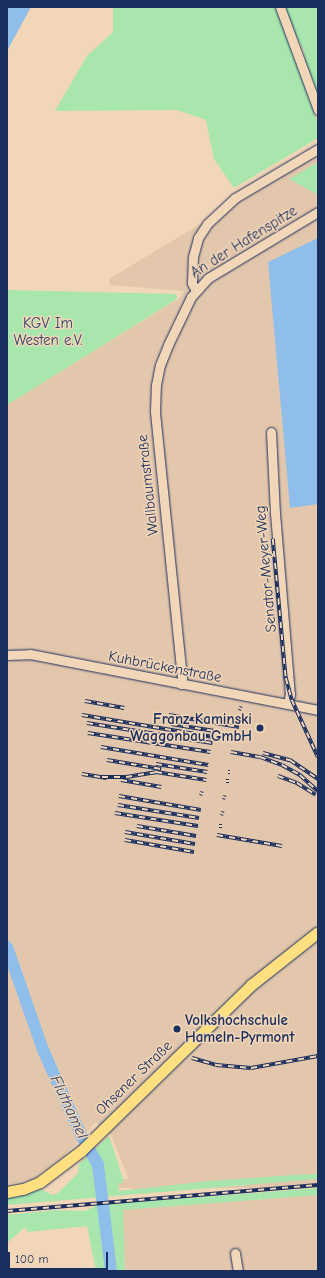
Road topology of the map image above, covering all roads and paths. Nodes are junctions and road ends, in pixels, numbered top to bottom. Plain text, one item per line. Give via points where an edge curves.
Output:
1 (280, 7) edge
2 (318, 110) edge
3 (318, 149) edge
4 (318, 212) edge
5 (196, 291) junction
6 (271, 432) dead end
7 (7, 655) edge
8 (181, 684) junction
9 (288, 704) junction
10 (318, 710) edge
11 (318, 932) edge
12 (7, 1192) edge
13 (235, 1253) dead end
14 (238, 1271) edge

1 - 2 street
3 - 5 street, An der Hafenspitze via 234,198 207,224 198,238 193,257 192,283
4 - 5 street, An der Hafenspitze via 208,278
5 - 8 street, Wallbaumstraße via 160,364 155,398
6 - 9 street, Senator-Meyer-Weg via 290,694
7 - 8 street, Kuhbrückenstraße via 30,654
8 - 9 street, Kuhbrückenstraße
9 - 10 street, Kuhbrückenstraße
11 - 12 main road, Ohsener Straße via 251,986 81,1151 40,1182
13 - 14 street

